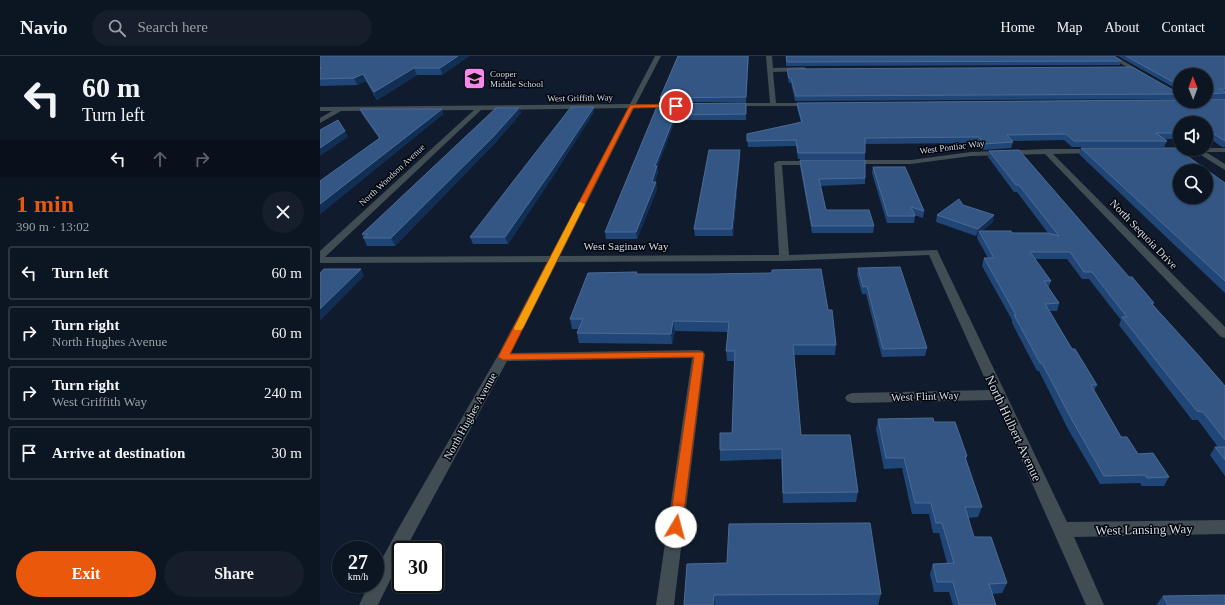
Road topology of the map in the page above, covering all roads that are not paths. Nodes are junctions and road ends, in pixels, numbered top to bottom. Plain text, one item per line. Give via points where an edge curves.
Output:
1 (658, 56) edge
2 (769, 56) edge
3 (1111, 56) edge
4 (1115, 68) edge
5 (1131, 68) junction
6 (809, 69) edge
7 (770, 70) junction
8 (1149, 78) edge
9 (773, 105) junction
10 (821, 105) edge
11 (631, 106) junction
12 (676, 106) edge
13 (720, 106) edge
14 (479, 108) junction
15 (320, 109) edge
16 (340, 109) junction
17 (320, 121) edge
18 (1158, 150) edge
19 (1173, 150) edge
20 (1213, 150) edge
21 (1225, 150) edge
22 (1046, 151) junction
23 (1102, 151) edge
24 (1207, 156) edge
25 (825, 162) edge
26 (841, 162) edge
27 (1225, 168) edge
28 (933, 252) joint
29 (320, 256) edge
30 (553, 258) junction
31 (784, 258) junction
32 (320, 260) edge
33 (1225, 334) edge
34 (503, 357) junction
35 (998, 394) junction
36 (852, 398) dead end
37 (1225, 527) edge
38 (1062, 530) junction
39 (368, 605) edge
40 (665, 605) edge
41 (1095, 605) edge

1 - 11 street, North Hughes Avenue
2 - 7 street
3 - 5 street
4 - 5 street
5 - 8 street
6 - 7 street
7 - 9 street
9 - 10 street
9 - 13 street
11 - 12 street, West Griffith Way
11 - 14 street, West Griffith Way
11 - 30 street, North Hughes Avenue
14 - 16 street, West Griffith Way
14 - 29 street, North Woodson Avenue
15 - 16 street, West Griffith Way
16 - 17 street
18 - 19 street
20 - 21 street
22 - 23 street, West Pontiac Way
22 - 26 street, West Pontiac Way via 985,153 911,162
22 - 33 street, North Sequoia Drive
24 - 27 street
25 - 31 street via 778,163
28 - 31 street, West Saginaw Way
28 - 35 street, North Hulbert Avenue
30 - 31 street, West Saginaw Way
30 - 32 street, West Saginaw Way
30 - 34 street, North Hughes Avenue
34 - 39 street, North Hughes Avenue via 404,534
34 - 40 street via 699,354
35 - 36 street, West Flint Way
35 - 38 street, North Hulbert Avenue
37 - 38 street, West Lansing Way
38 - 41 street, North Hulbert Avenue

